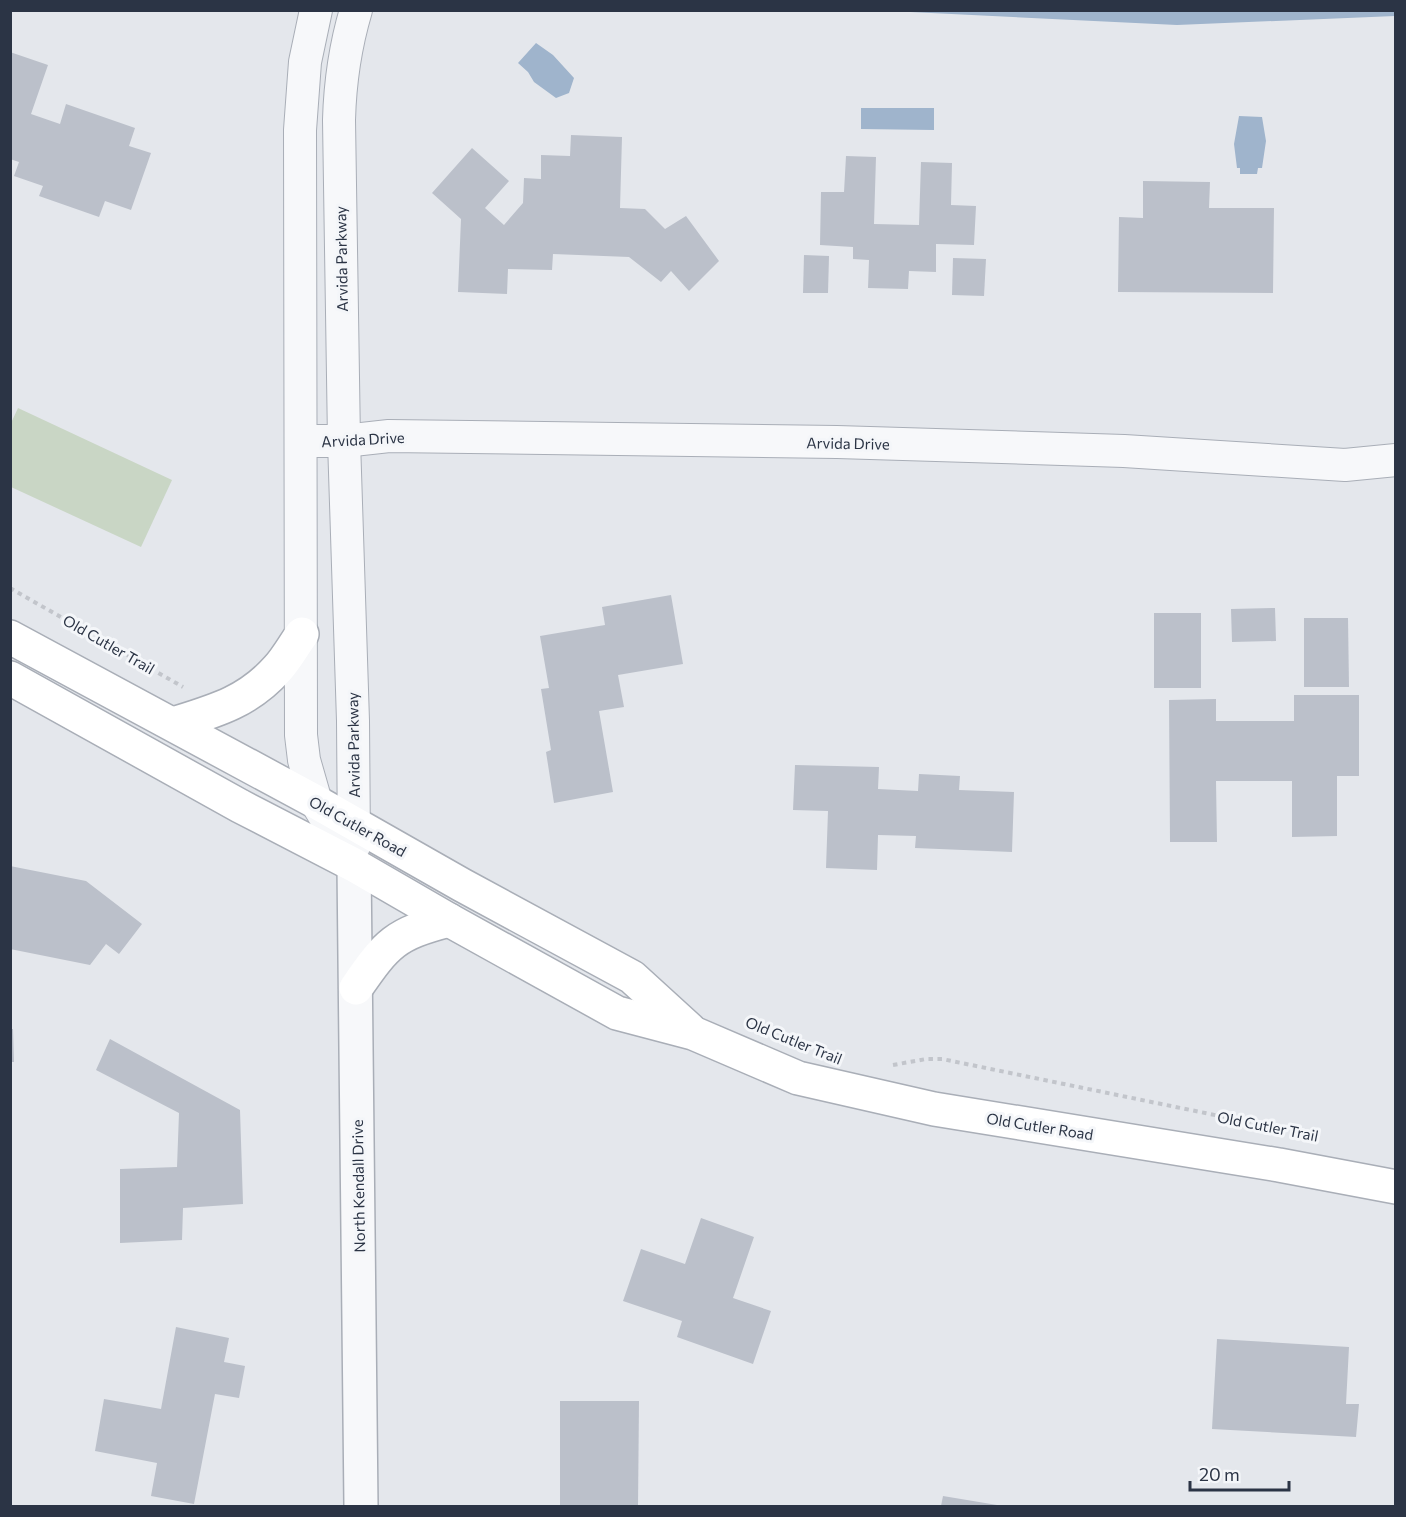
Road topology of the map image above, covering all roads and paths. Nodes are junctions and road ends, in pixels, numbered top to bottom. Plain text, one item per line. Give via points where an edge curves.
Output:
1 (316, 10) edge
2 (356, 10) edge
3 (301, 441) junction
4 (344, 441) junction
5 (1395, 460) edge
6 (10, 588) edge
7 (302, 634) junction
8 (10, 637) edge
9 (10, 678) edge
10 (187, 689) dead end
11 (173, 724) junction
12 (316, 802) junction
13 (354, 824) junction
14 (354, 865) junction
15 (448, 920) junction
16 (356, 988) junction
17 (693, 1033) junction
18 (887, 1066) dead end
19 (1292, 1131) dead end
20 (1395, 1187) edge
21 (361, 1506) edge

1 - 3 street via 305,62 300,130
2 - 4 street, Arvida Parkway via 340,90 339,120
3 - 4 street, Arvida Drive
3 - 7 street
4 - 5 street, Arvida Drive via 389,436 837,442 1125,451 1345,465
4 - 13 street, Arvida Parkway
6 - 10 path, Old Cutler Trail
7 - 11 main road via 280,666 253,692 221,709
7 - 12 street via 301,735
8 - 11 main road, Old Cutler Road
9 - 14 main road, Old Cutler Road
11 - 12 main road, Old Cutler Road
12 - 13 main road, Old Cutler Road
12 - 14 street
13 - 14 street, Arvida Parkway
13 - 17 main road, Old Cutler Road via 632,977
14 - 15 main road, Old Cutler Road
14 - 16 street, North Kendall Drive
15 - 16 main road via 418,928 386,947
15 - 17 main road, Old Cutler Road via 617,1013
16 - 21 street, North Kendall Drive
17 - 20 main road, Old Cutler Road via 798,1078 934,1109
18 - 19 path, Old Cutler Trail via 942,1059

